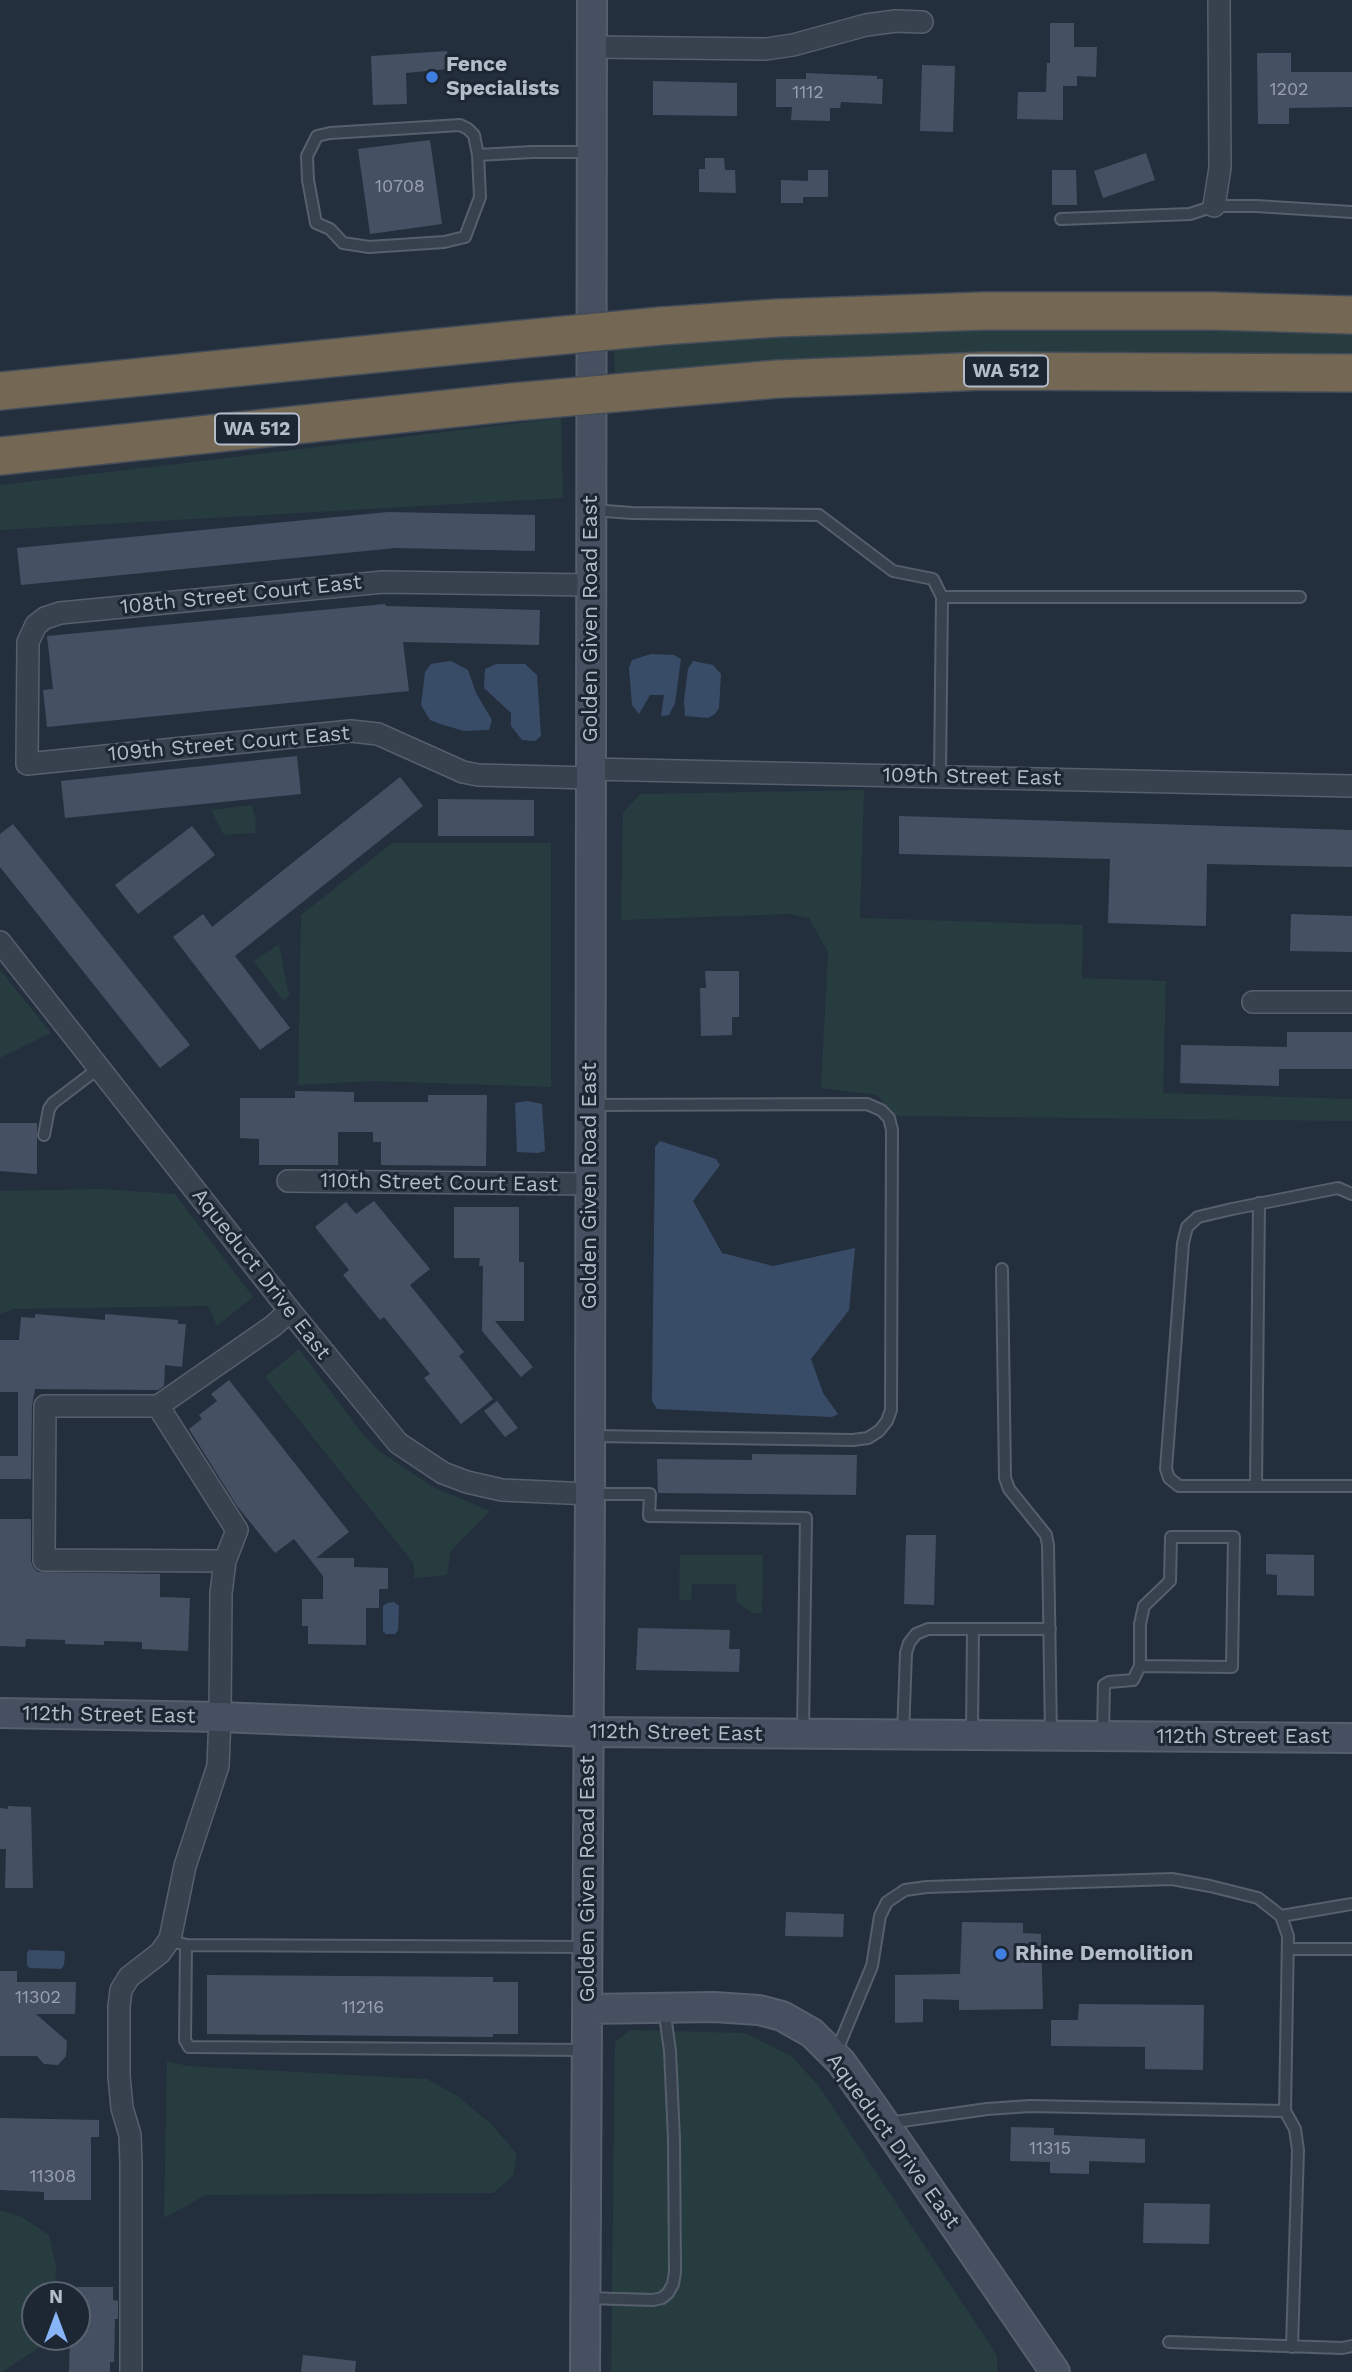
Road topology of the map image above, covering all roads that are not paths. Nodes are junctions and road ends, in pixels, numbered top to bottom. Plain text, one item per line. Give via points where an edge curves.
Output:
1 (592, 0) edge
2 (1219, 0) edge
3 (922, 22) dead end
4 (592, 47) junction
5 (592, 152) junction
6 (478, 155) junction
7 (1214, 206) junction
8 (1352, 212) edge
9 (1061, 219) dead end
10 (1352, 315) edge
11 (1352, 373) edge
12 (0, 391) edge
13 (0, 456) edge
14 (592, 510) junction
15 (591, 585) junction
16 (942, 597) junction
17 (1300, 597) dead end
18 (27, 764) joint
19 (591, 774) junction
20 (940, 776) junction
21 (1352, 786) edge
22 (0, 942) edge
23 (1252, 1002) dead end
24 (1352, 1002) edge
25 (99, 1068) junction
26 (590, 1105) junction
27 (44, 1135) dead end
28 (288, 1181) dead end
29 (590, 1184) junction
30 (1352, 1194) edge
31 (1259, 1203) junction
32 (1002, 1269) dead end
33 (290, 1311) junction
34 (158, 1406) junction
35 (590, 1436) junction
36 (1256, 1486) junction
37 (1352, 1486) edge
38 (590, 1494) junction
39 (225, 1561) junction
40 (973, 1629) junction
41 (1050, 1629) junction
42 (1140, 1666) junction
43 (0, 1713) edge
44 (220, 1717) junction
45 (588, 1732) junction
46 (803, 1734) junction
47 (903, 1735) junction
48 (972, 1735) junction
49 (1051, 1735) junction
50 (1103, 1736) junction
51 (1352, 1738) edge
52 (1352, 1904) edge
53 (1281, 1916) junction
54 (178, 1942) junction
55 (587, 1947) junction
56 (1288, 1950) junction
57 (1352, 1950) edge
58 (664, 2007) junction
59 (587, 2009) junction
60 (588, 2050) junction
61 (835, 2056) junction
62 (1285, 2111) junction
63 (885, 2124) junction
64 (586, 2298) junction
65 (1169, 2342) dead end
66 (1352, 2346) edge
67 (1292, 2347) junction
68 (131, 2372) edge
69 (585, 2372) edge
70 (1055, 2372) edge

1 - 4 street, Golden Given Road East
2 - 7 street via 1220,174
3 - 4 street via 866,25 766,49
4 - 5 street, Golden Given Road East
5 - 6 lane
5 - 14 street, Golden Given Road East
6 - 6 lane via 474,135 460,125 317,136 307,156 316,223 330,229 343,243 369,247 465,237 480,197
7 - 8 lane
7 - 9 lane via 1190,214
10 - 12 highway, bridge via 984,311 777,318
11 - 13 highway, WA 512, bridge via 986,371 778,379
14 - 15 street, Golden Given Road East
14 - 16 lane via 819,514 893,572 933,579
15 - 18 street, 108th Street Court East via 383,582 60,613 36,625 28,642
15 - 19 street, Golden Given Road East
16 - 17 lane
16 - 20 lane
18 - 19 street, 109th Street Court East via 351,731 378,734 478,775
19 - 20 street, 109th Street East
19 - 26 street, Golden Given Road East
20 - 21 street, 109th Street East
22 - 25 street, Aqueduct Drive East
23 - 24 street
25 - 27 lane via 53,1103
25 - 33 street, Aqueduct Drive East
26 - 29 street, Golden Given Road East
26 - 35 lane via 867,1104 889,1118 892,1130 891,1410 879,1431 853,1440
28 - 29 street, 110th Street Court East
29 - 35 street, Golden Given Road East
30 - 31 lane via 1338,1188
31 - 36 lane
31 - 36 lane via 1198,1217 1186,1227 1167,1469 1169,1478 1179,1486
32 - 41 lane via 1005,1478 1046,1535
33 - 34 street
33 - 38 street, Aqueduct Drive East via 398,1443 443,1473 502,1490
34 - 39 street via 237,1530
34 - 39 street via 45,1406 44,1560
35 - 38 street, Golden Given Road East
36 - 37 lane
38 - 45 street, Golden Given Road East
38 - 46 lane via 650,1494 649,1516 806,1518
39 - 44 street via 220,1593
40 - 41 lane
40 - 47 lane via 928,1629 909,1643
40 - 48 lane
41 - 49 lane
42 - 42 lane via 1231,1667 1234,1537 1171,1537 1170,1581 1144,1606
42 - 50 lane via 1133,1680 1104,1685
43 - 44 street, 112th Street East
44 - 45 street, 112th Street East
44 - 54 street via 218,1766 185,1866
45 - 46 street, 112th Street East
45 - 55 street, Golden Given Road East
46 - 47 street, 112th Street East
47 - 48 street, 112th Street East
48 - 49 street, 112th Street East
49 - 50 street, 112th Street East
50 - 51 street, 112th Street East
52 - 53 lane
53 - 56 lane
53 - 61 lane via 1258,1898 1172,1879 905,1890 887,1902 880,1916 872,1966
54 - 55 lane
54 - 60 lane via 189,2047
54 - 68 street via 130,1978 121,1990 118,2007 119,2076 131,2163
55 - 59 street, Golden Given Road East
56 - 57 lane
56 - 62 lane
58 - 59 street, Aqueduct Drive East
58 - 61 street, Aqueduct Drive East via 759,2010 782,2016 812,2033
58 - 64 lane via 674,2138 673,2284 662,2298 653,2300
59 - 60 street, Golden Given Road East
60 - 64 street, Golden Given Road East
61 - 63 street, Aqueduct Drive East
62 - 63 lane via 1030,2106
62 - 67 lane via 1295,2129 1298,2150
63 - 70 street, Aqueduct Drive East
64 - 69 street, Golden Given Road East
65 - 67 lane
66 - 67 lane

